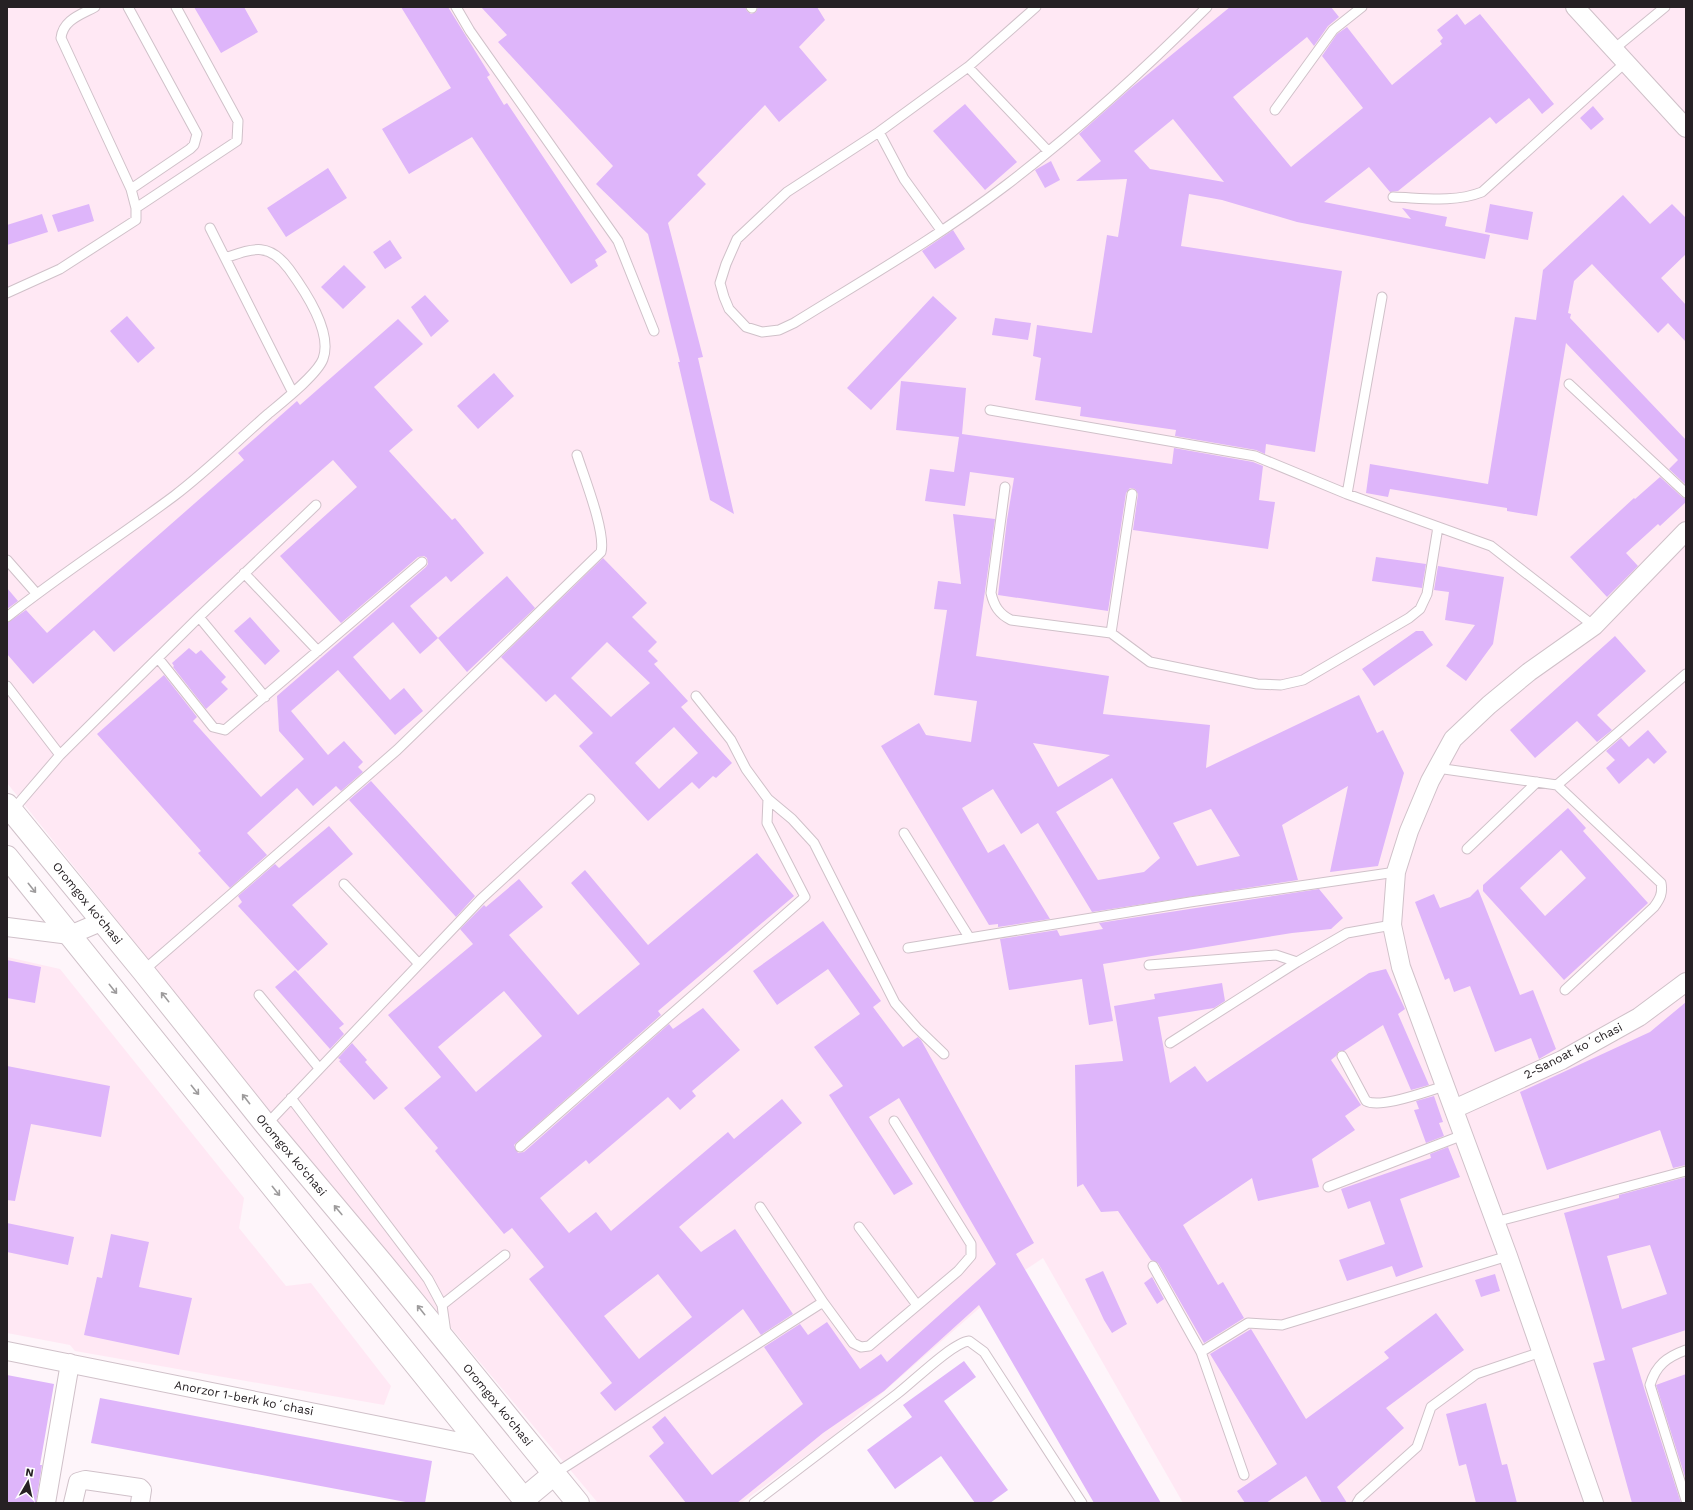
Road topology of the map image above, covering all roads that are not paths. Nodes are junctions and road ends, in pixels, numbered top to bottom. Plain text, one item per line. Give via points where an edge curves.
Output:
1 (95, 7) edge
2 (128, 7) edge
3 (176, 7) edge
4 (456, 7) edge
5 (1036, 7) edge
6 (1207, 7) edge
7 (1362, 7) edge
8 (1575, 7) edge
9 (1665, 7) edge
10 (1614, 49) junction
11 (1626, 62) junction
12 (968, 68) junction
13 (1275, 110) dead end
14 (1686, 128) edge
15 (879, 132) junction
16 (1048, 151) junction
17 (131, 189) junction
18 (1393, 198) dead end
19 (136, 208) junction
20 (210, 228) dead end
21 (941, 230) junction
22 (225, 258) junction
23 (7, 293) edge
24 (1382, 297) dead end
25 (654, 331) dead end
26 (1569, 384) dead end
27 (292, 393) junction
28 (990, 410) dead end
29 (577, 455) dead end
30 (1005, 487) dead end
31 (1686, 493) edge
32 (1132, 494) dead end
33 (1347, 494) junction
34 (316, 505) dead end
35 (1438, 527) junction
36 (1686, 531) edge
37 (7, 560) edge
38 (422, 562) dead end
39 (244, 573) junction
40 (36, 593) junction
41 (7, 617) edge
42 (199, 617) junction
43 (1594, 626) junction
44 (1111, 633) junction
45 (318, 651) junction
46 (158, 658) junction
47 (1686, 674) edge
48 (7, 686) edge
49 (696, 696) dead end
50 (265, 697) junction
51 (60, 755) junction
52 (1437, 768) junction
53 (1537, 782) junction
54 (1557, 785) junction
55 (590, 799) dead end
56 (768, 799) junction
57 (10, 808) edge
58 (904, 833) dead end
59 (1467, 849) dead end
60 (7, 858) edge
61 (1396, 872) junction
62 (344, 884) dead end
63 (103, 921) junction
64 (1392, 925) junction
65 (7, 927) edge
66 (70, 935) junction
67 (969, 936) junction
68 (908, 948) dead end
69 (1297, 962) junction
70 (419, 964) junction
71 (1149, 965) dead end
72 (143, 971) junction
73 (1686, 982) edge
74 (1565, 990) dead end
75 (260, 995) dead end
76 (1170, 1043) dead end
77 (944, 1054) dead end
78 (1342, 1056) dead end
79 (320, 1068) junction
80 (1445, 1086) junction
81 (291, 1098) junction
82 (1454, 1109) junction
83 (894, 1121) dead end
84 (266, 1125) junction
85 (1463, 1135) junction
86 (520, 1147) dead end
87 (1686, 1171) edge
88 (1328, 1187) dead end
89 (760, 1207) dead end
90 (1495, 1222) junction
91 (860, 1227) dead end
92 (506, 1255) dead end
93 (1508, 1256) junction
94 (1153, 1266) dead end
95 (823, 1302) junction
96 (442, 1305) junction
97 (917, 1306) junction
98 (451, 1348) junction
99 (1686, 1350) edge
100 (7, 1351) edge
101 (1201, 1352) junction
102 (1541, 1352) junction
103 (70, 1363) junction
104 (480, 1446) junction
105 (554, 1474) junction
106 (1244, 1475) dead end
107 (1686, 1500) edge
108 (526, 1501) edge
109 (46, 1503) edge
110 (73, 1503) edge
111 (140, 1503) edge
112 (578, 1503) edge
113 (754, 1503) edge
114 (1082, 1503) edge
115 (1357, 1503) edge
116 (1594, 1503) edge

1 - 17 lane via 68,22 61,38
2 - 17 lane via 197,134 190,149
3 - 19 lane via 238,121 237,141
4 - 25 lane via 470,31 618,241
5 - 12 lane
6 - 16 lane via 1109,102
7 - 13 lane via 1333,30
8 - 10 street
9 - 10 lane
10 - 11 street
11 - 14 street
11 - 18 lane via 1482,192 1468,197 1443,199
12 - 15 lane
12 - 16 lane
15 - 21 lane via 904,179
15 - 21 lane via 787,192 737,239 720,283 729,309 746,327 762,332 779,330
16 - 21 lane via 1004,186
17 - 19 lane
19 - 23 lane via 136,220 60,269
20 - 22 lane
22 - 27 lane
22 - 27 lane via 249,250 262,249 273,253 290,271 324,328 326,342 323,360
24 - 33 lane
26 - 31 lane
27 - 40 lane via 175,495
28 - 33 lane via 1255,456
29 - 72 lane via 600,532 601,552 397,750
30 - 44 lane via 991,593 996,609 1011,620
32 - 44 lane
33 - 35 lane
34 - 39 lane
35 - 43 lane via 1491,546
35 - 44 lane via 1427,594 1420,609 1303,680 1281,685 1257,684 1150,662
36 - 43 street
37 - 40 lane
38 - 45 lane
39 - 42 lane
39 - 45 lane
40 - 41 lane
42 - 46 lane
42 - 50 lane
43 - 52 street via 1529,672 1489,705 1453,739
45 - 50 lane
46 - 50 lane via 213,727 220,730 229,728
46 - 51 lane
47 - 54 lane
48 - 51 lane
49 - 56 lane via 731,740 746,769
51 - 57 lane
52 - 53 lane
52 - 61 street via 1408,831
53 - 54 lane
53 - 59 lane
54 - 74 lane via 1661,883 1662,890 1660,899 1654,907
55 - 70 lane via 481,899
56 - 77 lane via 792,819 814,843 895,1003
56 - 86 lane via 767,823 805,897
57 - 63 main road, Oromgox ko‘chasi
58 - 67 lane
60 -> 66 main road
61 - 64 street
61 - 67 lane
62 - 70 lane
63 - 66 street
63 - 72 main road, Oromgox ko‘chasi
64 - 69 lane via 1347,933
64 - 80 street via 1401,967
65 - 66 street
66 -> 104 main road
67 - 68 lane
69 - 71 lane via 1276,954
69 - 76 lane
70 - 79 lane
84 -> 72 main road, Oromgox ko‘chasi
73 - 82 street, 2-Sanoat koʻchasi via 1639,1017 1569,1056
75 - 79 lane
78 - 80 lane via 1366,1101 1370,1103 1383,1103
79 - 81 lane
80 - 82 street
81 - 84 lane
81 - 96 lane via 428,1279
82 - 85 street
83 - 97 lane via 970,1244 971,1256 966,1263
98 -> 84 main road, Oromgox ko‘chasi
85 - 88 lane
85 - 90 street
87 - 90 lane
89 - 95 lane
90 - 93 street
91 - 97 lane
92 - 96 lane
93 - 101 lane via 1282,1325 1248,1323
93 - 102 street
94 - 101 lane
95 - 97 lane via 853,1343 861,1347 869,1346
95 - 105 lane
96 - 98 lane
98 - 105 main road, Oromgox ko‘chasi
99 - 107 lane via 1659,1364 1650,1385
100 - 103 street, Anorzor 1-berk koʻchasi
101 - 106 lane
102 - 115 lane via 1476,1374 1431,1408 1417,1447
102 - 116 street
103 - 104 street, Anorzor 1-berk koʻchasi
103 - 109 street
104 - 108 main road
105 - 108 main road
105 - 112 main road, Oromgox ko‘chasi
110 - 111 street via 78,1482 85,1480 140,1488
113 - 114 lane via 948,1352 963,1342 970,1341 984,1352

